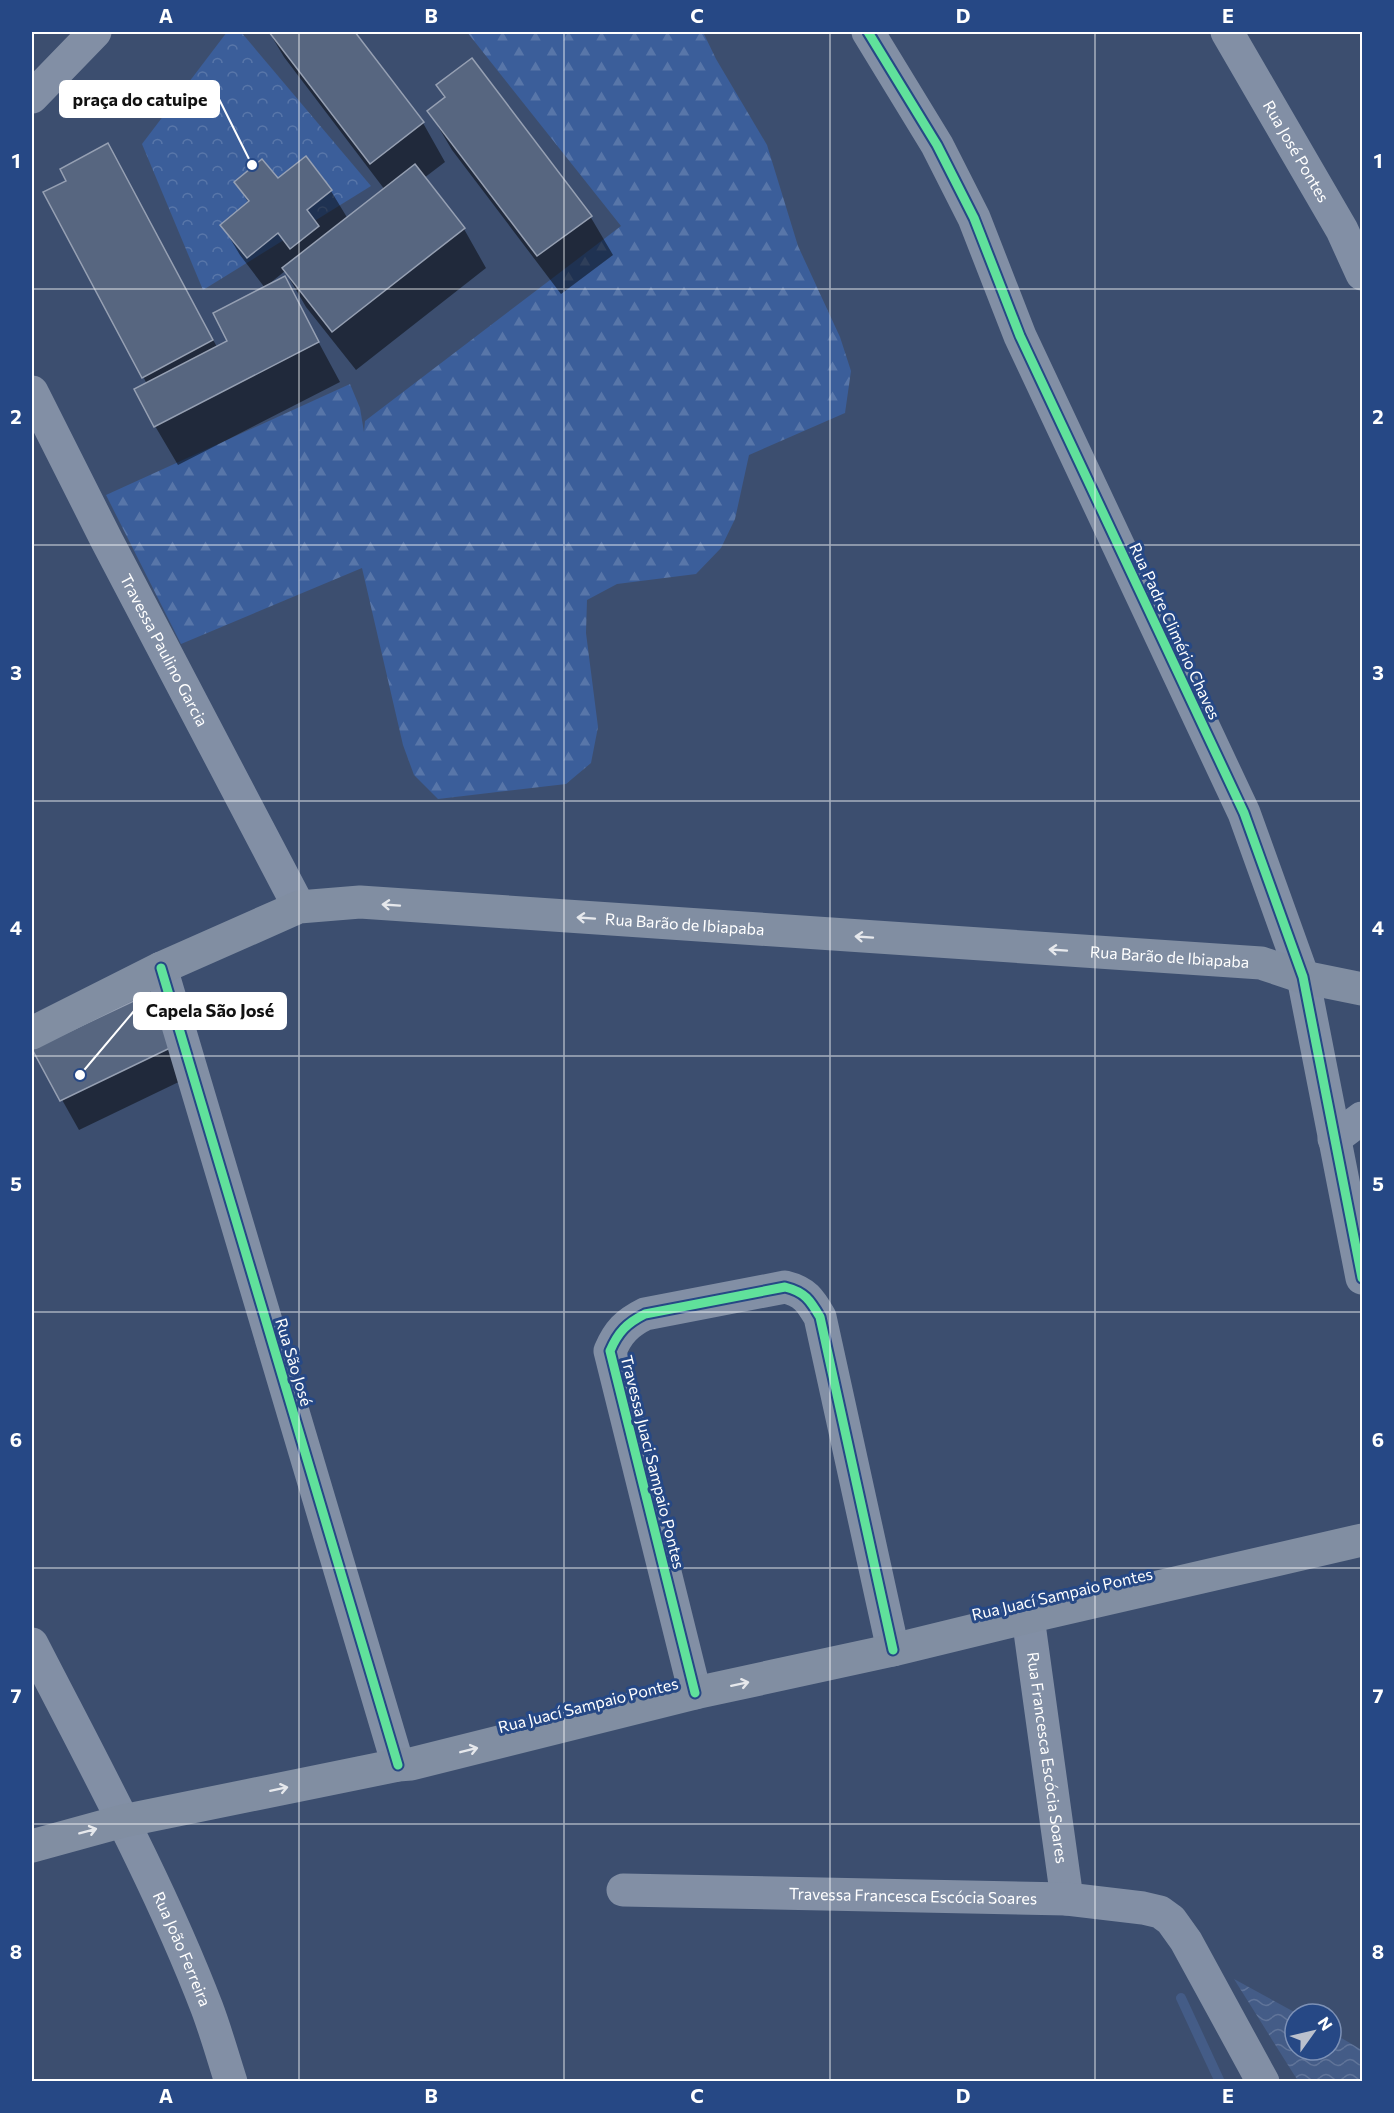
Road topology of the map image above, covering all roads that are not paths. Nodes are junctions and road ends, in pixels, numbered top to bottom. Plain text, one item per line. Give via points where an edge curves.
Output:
1 (95, 32) edge
2 (869, 32) edge
3 (1227, 32) edge
4 (32, 97) edge
5 (1362, 274) edge
6 (32, 392) edge
7 (299, 907) junction
8 (161, 968) junction
9 (1304, 977) junction
10 (1362, 989) edge
11 (32, 1033) edge
12 (1362, 1118) edge
13 (1334, 1139) junction
14 (1362, 1278) edge
15 (1362, 1540) edge
16 (1028, 1617) junction
17 (32, 1644) edge
18 (893, 1650) junction
19 (695, 1693) junction
20 (398, 1765) junction
21 (123, 1821) junction
22 (32, 1846) edge
23 (623, 1890) dead end
24 (1067, 1899) junction
25 (231, 2082) edge
26 (1263, 2082) edge

1 - 4 street
2 - 9 street, Rua Padre Climério Chaves via 937,145 974,218 1020,336 1244,813
3 - 5 street, Rua José Pontes via 1342,230
6 - 7 street, Travessa Paulino Garcia
7 - 8 main road, Rua Barão de Ibiapaba
9 -> 7 main road, Rua Barão de Ibiapaba via 1262,963 360,902
8 - 11 main road, Rua Barão de Ibiapaba
8 - 20 street, Rua São José
9 - 10 main road, Rua Barão de Ibiapaba
9 - 13 street, Rua Padre Climério Chaves
12 - 13 street
13 - 14 street, Rua Padre Climério Chaves
15 - 16 main road, Rua Juací Sampaio Pontes
16 - 18 main road, Rua Juací Sampaio Pontes
16 - 24 street, Rua Francesca Escócia Soares
17 - 21 street, Rua João Ferreira
19 -> 18 main road, Rua Juací Sampaio Pontes
18 - 19 street, Travessa Juaci Sampaio Pontes via 820,1317 810,1300 798,1290 784,1287 645,1314 630,1321 617,1334 610,1351
20 -> 19 main road, Rua Juací Sampaio Pontes
21 -> 20 main road, Rua Juací Sampaio Pontes
22 -> 21 main road, Rua Juací Sampaio Pontes
21 - 25 street, Rua João Ferreira via 207,2008
23 - 24 street, Travessa Francesca Escócia Soares
24 - 26 street, Travessa Francesca Escócia Soares via 1143,1908 1160,1912 1171,1920

